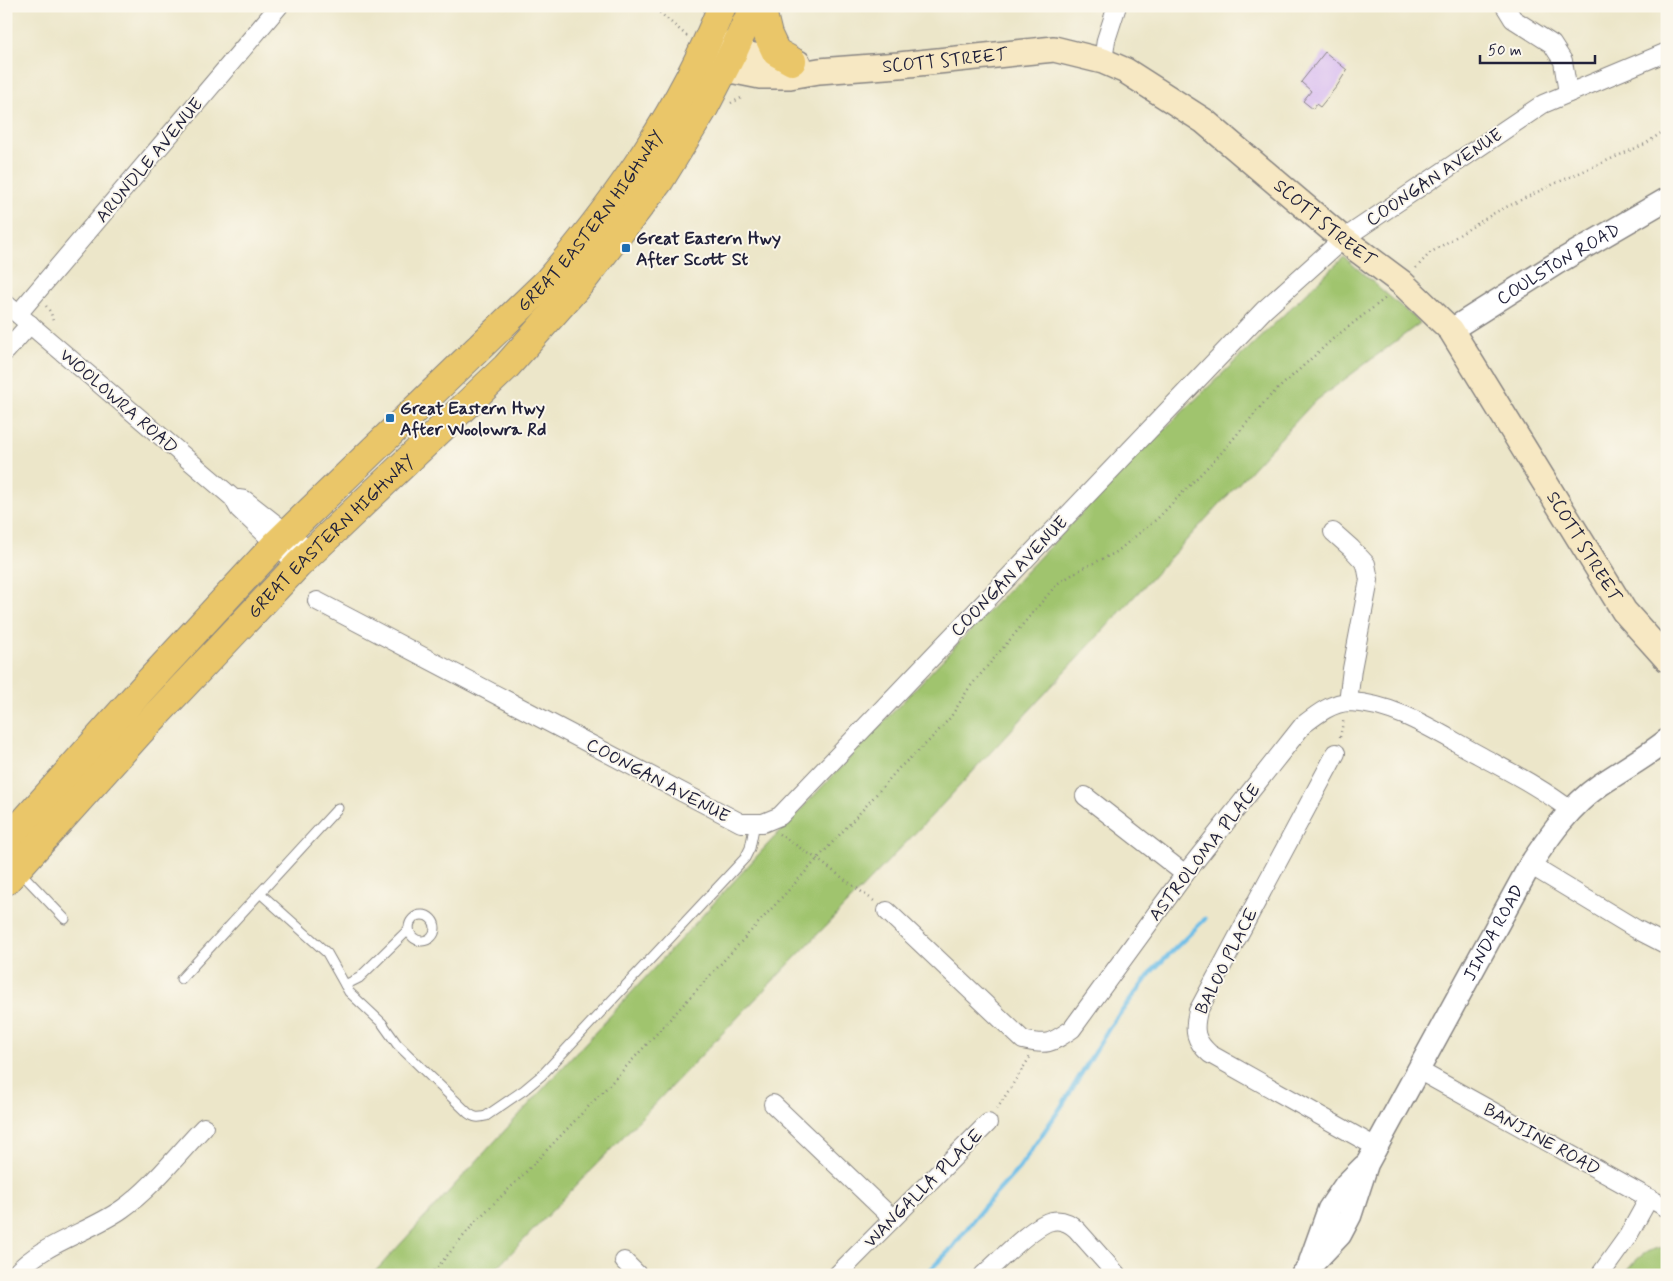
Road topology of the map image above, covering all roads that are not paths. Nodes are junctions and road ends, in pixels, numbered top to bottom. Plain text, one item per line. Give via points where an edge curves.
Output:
1 (279, 6) edge
2 (722, 6) edge
3 (754, 6) edge
4 (761, 6) edge
5 (1117, 6) edge
6 (1505, 6) edge
7 (699, 44) junction
8 (1667, 52) edge
9 (729, 60) junction
10 (792, 61) junction
11 (1103, 61) junction
12 (819, 71) junction
13 (1568, 94) junction
14 (1667, 199) edge
15 (1343, 238) junction
16 (18, 314) edge
17 (1451, 330) junction
18 (6, 351) edge
19 (1333, 532) dead end
20 (282, 539) junction
21 (304, 558) junction
22 (317, 601) dead end
23 (1667, 659) edge
24 (1348, 702) junction
25 (1666, 741) edge
26 (1336, 753) road end
27 (1085, 796) dead end
28 (338, 808) dead end
29 (1570, 810) junction
30 (759, 823) junction
31 (6, 842) edge
32 (1530, 865) junction
33 (10, 869) edge
34 (1185, 874) junction
35 (260, 893) junction
36 (887, 911) road end
37 (65, 919) dead end
38 (409, 929) dead end
39 (1667, 945) edge
40 (181, 979) dead end
41 (345, 984) junction
42 (1418, 1070) junction
43 (773, 1104) dead end
44 (988, 1123) road end
45 (204, 1127) dead end
46 (1371, 1155) junction
47 (1649, 1198) junction
48 (1667, 1208) edge
49 (892, 1218) junction
50 (624, 1261) dead end
51 (1305, 1271) edge
52 (14, 1275) edge
53 (638, 1275) edge
54 (837, 1275) edge
55 (983, 1275) edge
56 (1117, 1275) edge
57 (1600, 1275) edge

1 - 16 street, ARUNDLE AVENUE
2 - 7 highway, GREAT EASTERN HIGHWAY
3 - 9 highway, GREAT EASTERN HIGHWAY
4 - 10 highway via 776,52
5 - 11 street
6 - 13 street via 1513,19 1552,44 1563,61
7 - 9 main road, SCOTT STREET
7 - 20 highway, GREAT EASTERN HIGHWAY via 676,103 649,149 601,216 548,281
8 - 13 street, COONGAN AVENUE
9 - 10 main road, SCOTT STREET via 755,57
9 - 12 main road, SCOTT STREET via 760,76 790,76
9 - 21 highway, GREAT EASTERN HIGHWAY via 660,180 584,279 506,367
10 - 12 main road, SCOTT STREET
11 - 12 main road, SCOTT STREET via 1054,49
11 - 15 main road, SCOTT STREET via 1126,71 1204,121
13 - 15 street, COONGAN AVENUE via 1543,104
14 - 17 street, COULSTON ROAD
15 - 17 main road, SCOTT STREET via 1402,283
15 - 30 street, COONGAN AVENUE via 1264,310 780,816
16 - 18 street, ARUNDLE AVENUE
16 - 20 street, WOOLOWRA ROAD via 233,498 239,510
17 - 23 main road, SCOTT STREET via 1624,611
19 - 24 street via 1366,564 1369,580
20 - 21 street, WOOLOWRA ROAD
20 - 31 highway, GREAT EASTERN HIGHWAY
21 - 33 highway, GREAT EASTERN HIGHWAY
22 - 30 street, COONGAN AVENUE via 741,824
24 - 29 street, ASTROLOMA PLACE via 1378,706 1406,715 1549,793
24 - 34 street, ASTROLOMA PLACE via 1324,709 1303,725
25 - 29 street, JINDA ROAD via 1598,786
26 - 46 street, BALOO PLACE via 1198,1011 1196,1035 1210,1054
27 - 34 street
28 - 35 lane
29 - 32 street, JINDA ROAD
30 - 41 lane via 748,854 737,867 542,1075 486,1116 479,1118 468,1113 397,1044
32 - 39 street
32 - 42 street, JINDA ROAD
33 - 37 lane
34 - 36 street, ASTROLOMA PLACE via 1072,1029 1054,1041 1039,1044 1023,1040
35 - 40 lane
35 - 41 lane via 328,954
38 - 41 lane via 359,978
42 - 46 street, JINDA ROAD
42 - 47 street, BANJINE ROAD
43 - 49 street
44 - 49 street, WANGALLA PLACE
45 - 52 street via 124,1208 38,1254
46 - 51 street, JINDA ROAD via 1329,1209
47 - 48 street, BANJINE ROAD
47 - 57 street via 1628,1236
49 - 54 street, WANGALLA PLACE
50 - 53 street
55 - 56 street via 1039,1226 1051,1221 1070,1224

